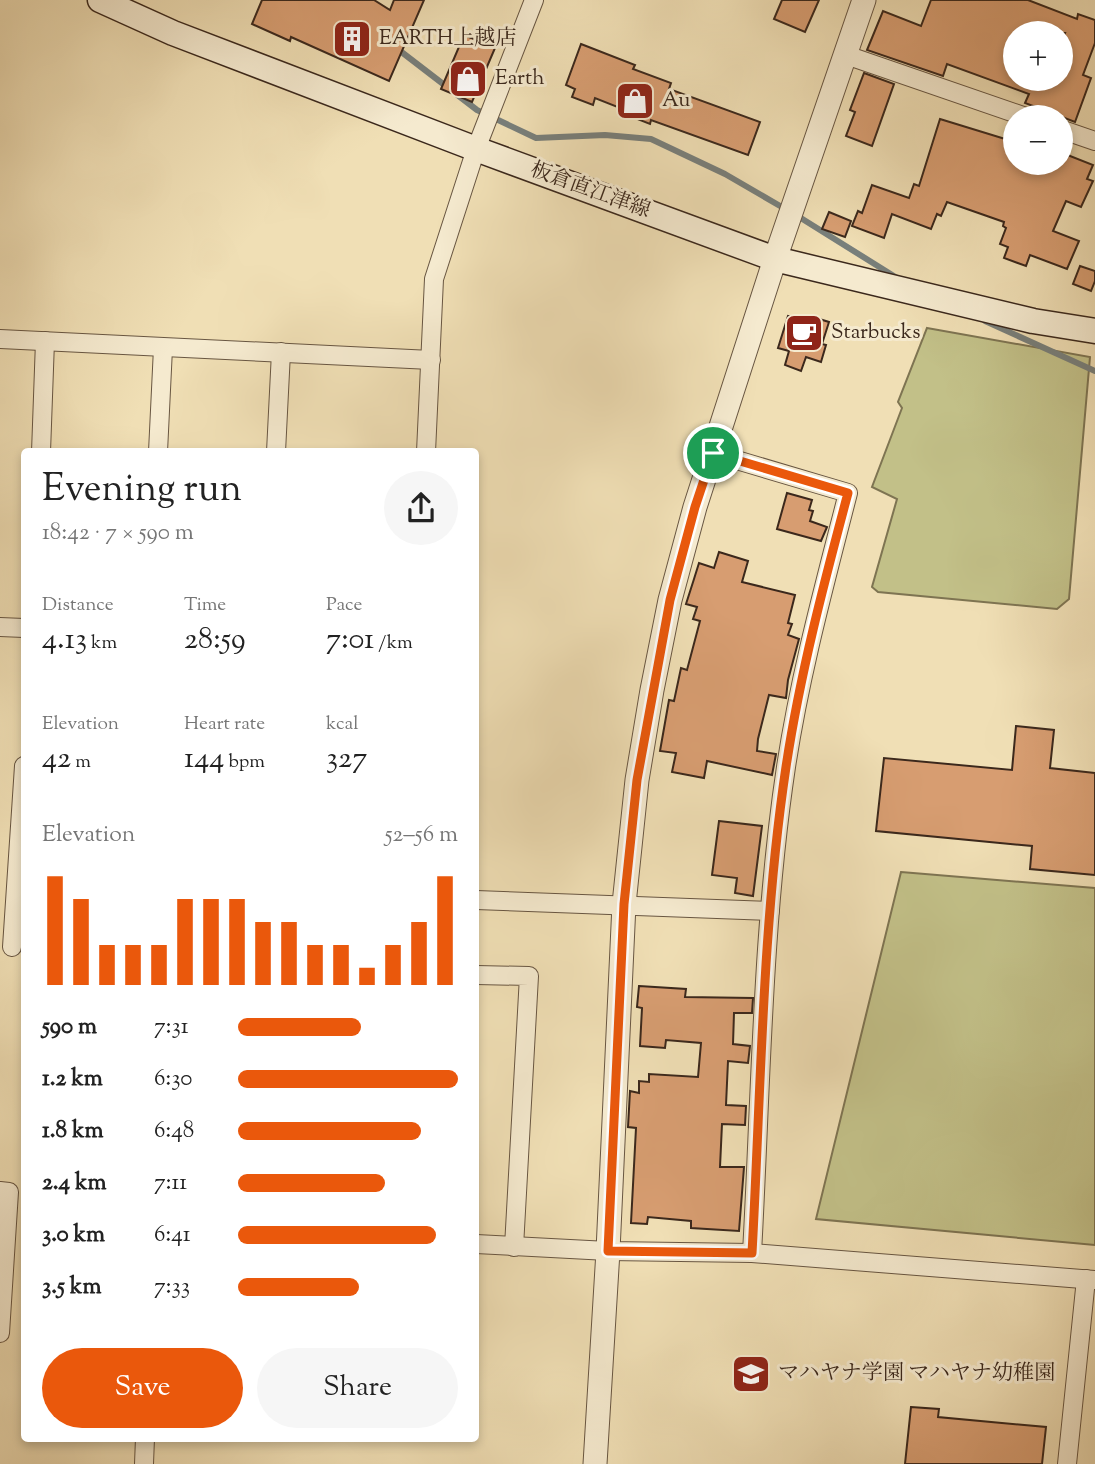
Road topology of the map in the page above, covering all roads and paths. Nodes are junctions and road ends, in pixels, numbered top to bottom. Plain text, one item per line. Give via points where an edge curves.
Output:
1 (100, 0) edge
2 (534, 0) edge
3 (864, 0) edge
4 (846, 55) junction
5 (1003, 109) edge
6 (1073, 133) edge
7 (1095, 141) edge
8 (477, 149) junction
9 (775, 259) junction
10 (1095, 331) edge
11 (0, 339) edge
12 (45, 341) junction
13 (163, 348) junction
14 (281, 352) junction
15 (431, 360) junction
16 (41, 448) edge
17 (158, 448) edge
18 (276, 448) edge
19 (426, 448) edge
20 (713, 453) junction
21 (0, 627) edge
22 (21, 628) edge
23 (21, 812) edge
24 (479, 900) edge
25 (624, 904) junction
26 (770, 911) junction
27 (12, 948) edge
28 (479, 975) edge
29 (11, 1191) edge
30 (479, 1244) edge
31 (514, 1247) junction
32 (608, 1251) junction
33 (752, 1253) junction
34 (1090, 1279) edge
35 (0, 1333) edge
36 (145, 1442) edge
37 (144, 1464) edge
38 (595, 1464) edge
39 (1067, 1464) edge

1 - 8 main road, 板倉直江津線 via 173,33
2 - 8 street
3 - 4 street
4 - 5 street
4 - 9 street
6 - 7 street
8 - 9 main road, 板倉直江津線
8 - 15 street via 434,279
9 - 10 main road, 板倉直江津線 via 1033,321
9 - 20 street
11 - 12 street
12 - 13 street
12 - 16 street
13 - 14 street
13 - 17 street
14 - 15 street
14 - 18 street
15 - 19 street
20 - 25 street via 670,600 637,780
20 - 26 street via 848,493 800,686
21 - 22 street
23 - 27 street
24 - 25 street
25 - 26 street
25 - 32 street
26 - 33 street
28 - 31 street via 529,976
29 - 35 street
30 - 31 street
31 - 32 street
32 - 33 street
32 - 38 street
33 - 34 street
34 - 39 street
36 - 37 street

